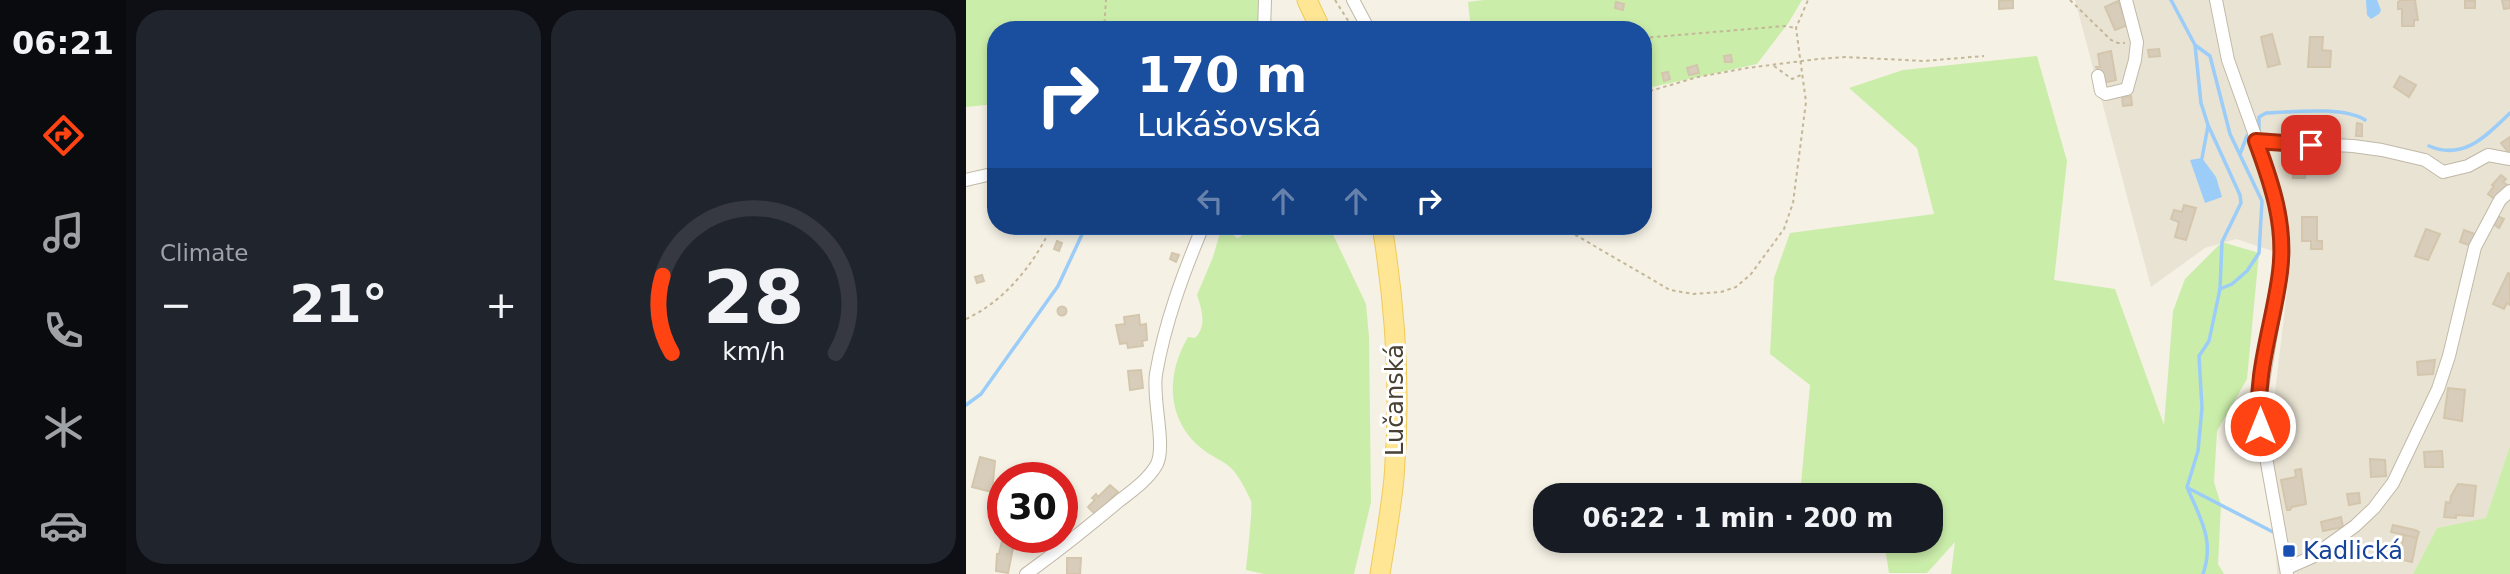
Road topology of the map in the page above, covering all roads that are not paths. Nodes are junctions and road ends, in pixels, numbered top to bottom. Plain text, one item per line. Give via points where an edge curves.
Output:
1 (1265, 0) edge
2 (1307, 0) edge
3 (1353, 0) edge
4 (2126, 0) edge
5 (2216, 0) edge
6 (1264, 21) edge
7 (1317, 21) edge
8 (1364, 21) edge
9 (2098, 76) dead end
10 (2256, 141) junction
11 (2510, 159) edge
12 (987, 175) edge
13 (966, 180) edge
14 (2510, 191) edge
15 (1199, 235) edge
16 (1383, 235) edge
17 (2287, 571) edge
18 (1026, 574) edge
19 (1380, 574) edge

1 - 6 street
2 - 7 main road
3 - 8 street
4 - 9 street via 2137,42 2127,89 2106,94
5 - 10 street via 2228,60
10 - 11 street via 2382,150 2425,160 2443,172 2488,155
10 - 17 street via 2280,221 2281,271 2258,413
12 - 13 street
14 - 17 street via 2500,200 2475,247 2438,389 2393,483 2355,526
15 - 18 street via 1174,298 1156,375 1160,444 1155,468
16 - 19 main road, Lučanská via 1394,311 1398,399 1394,481

